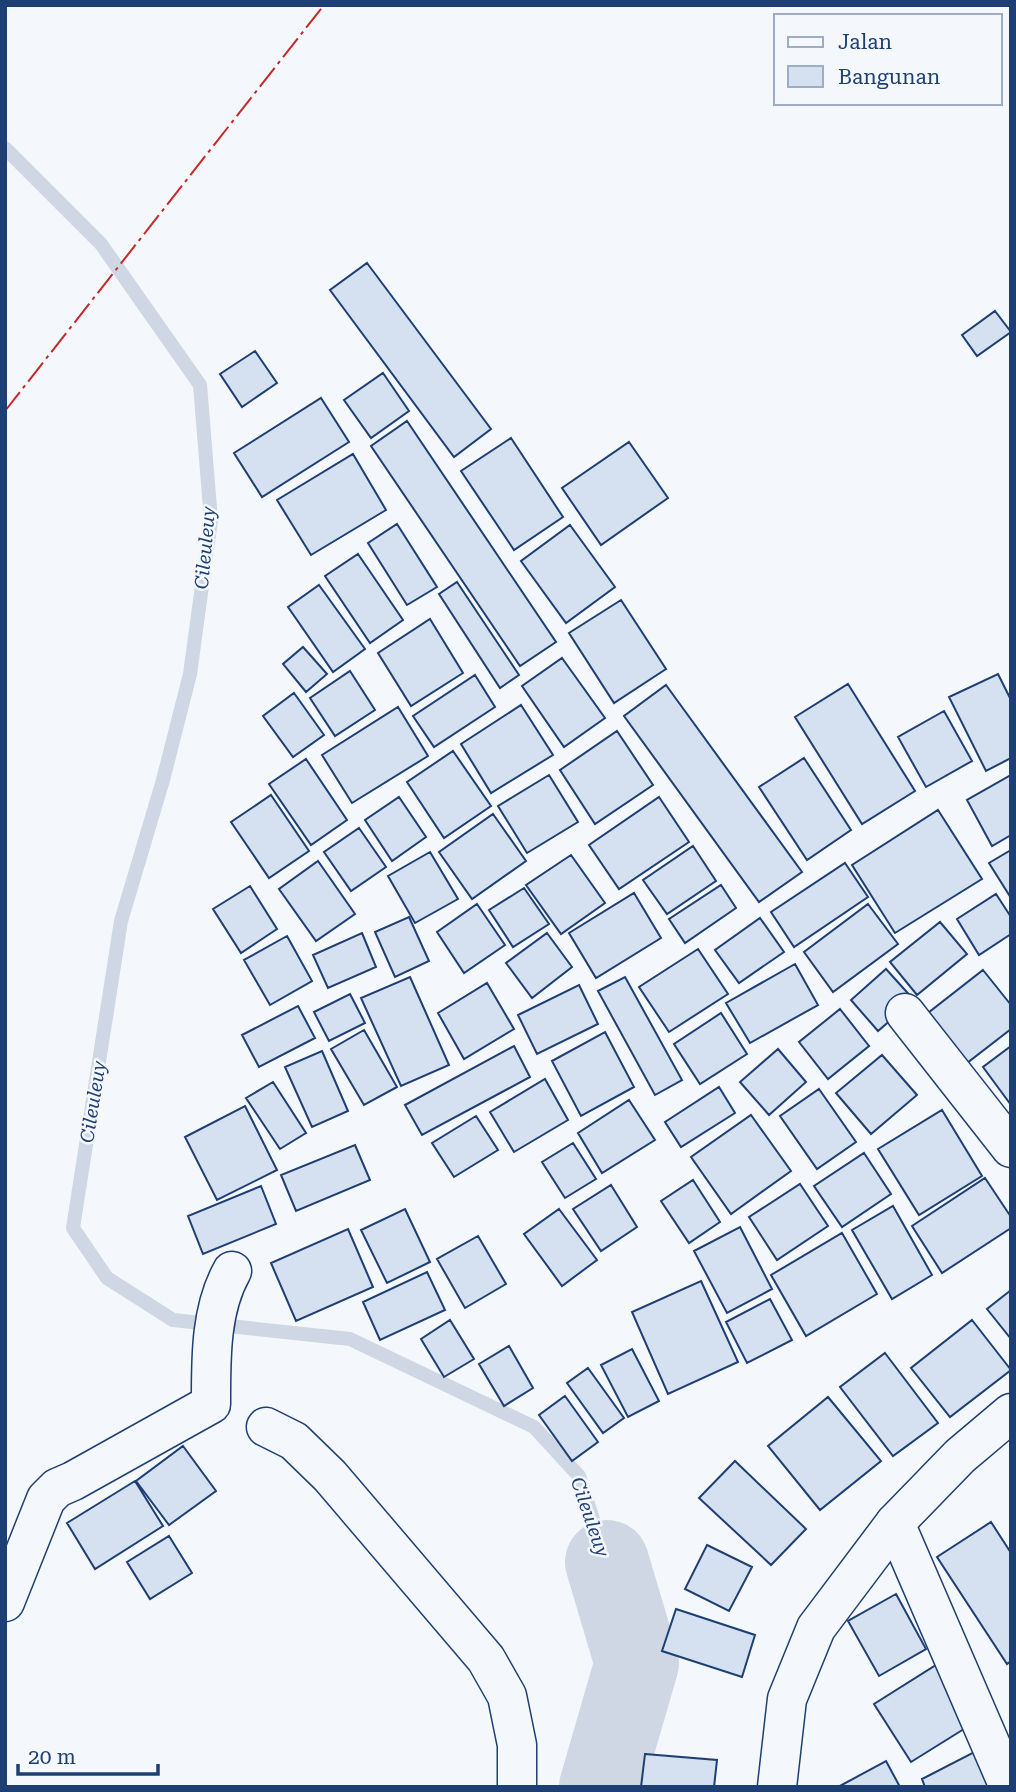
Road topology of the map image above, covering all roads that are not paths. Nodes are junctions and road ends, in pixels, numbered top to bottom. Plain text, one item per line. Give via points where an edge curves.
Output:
1 (905, 1013) dead end
2 (1011, 1148) edge
3 (225, 1288) dead end
4 (1011, 1413) edge
5 (266, 1427) dead end
6 (895, 1522) junction
7 (5, 1602) edge
8 (517, 1787) edge
9 (777, 1787) edge
10 (1009, 1787) edge

1 - 2 street
3 - 7 street via 211,1371 211,1404 57,1488 46,1499
4 - 6 street
5 - 8 street via 294,1441 330,1476 486,1659 507,1696 517,1745
6 - 9 street via 816,1628 787,1699
6 - 10 street

